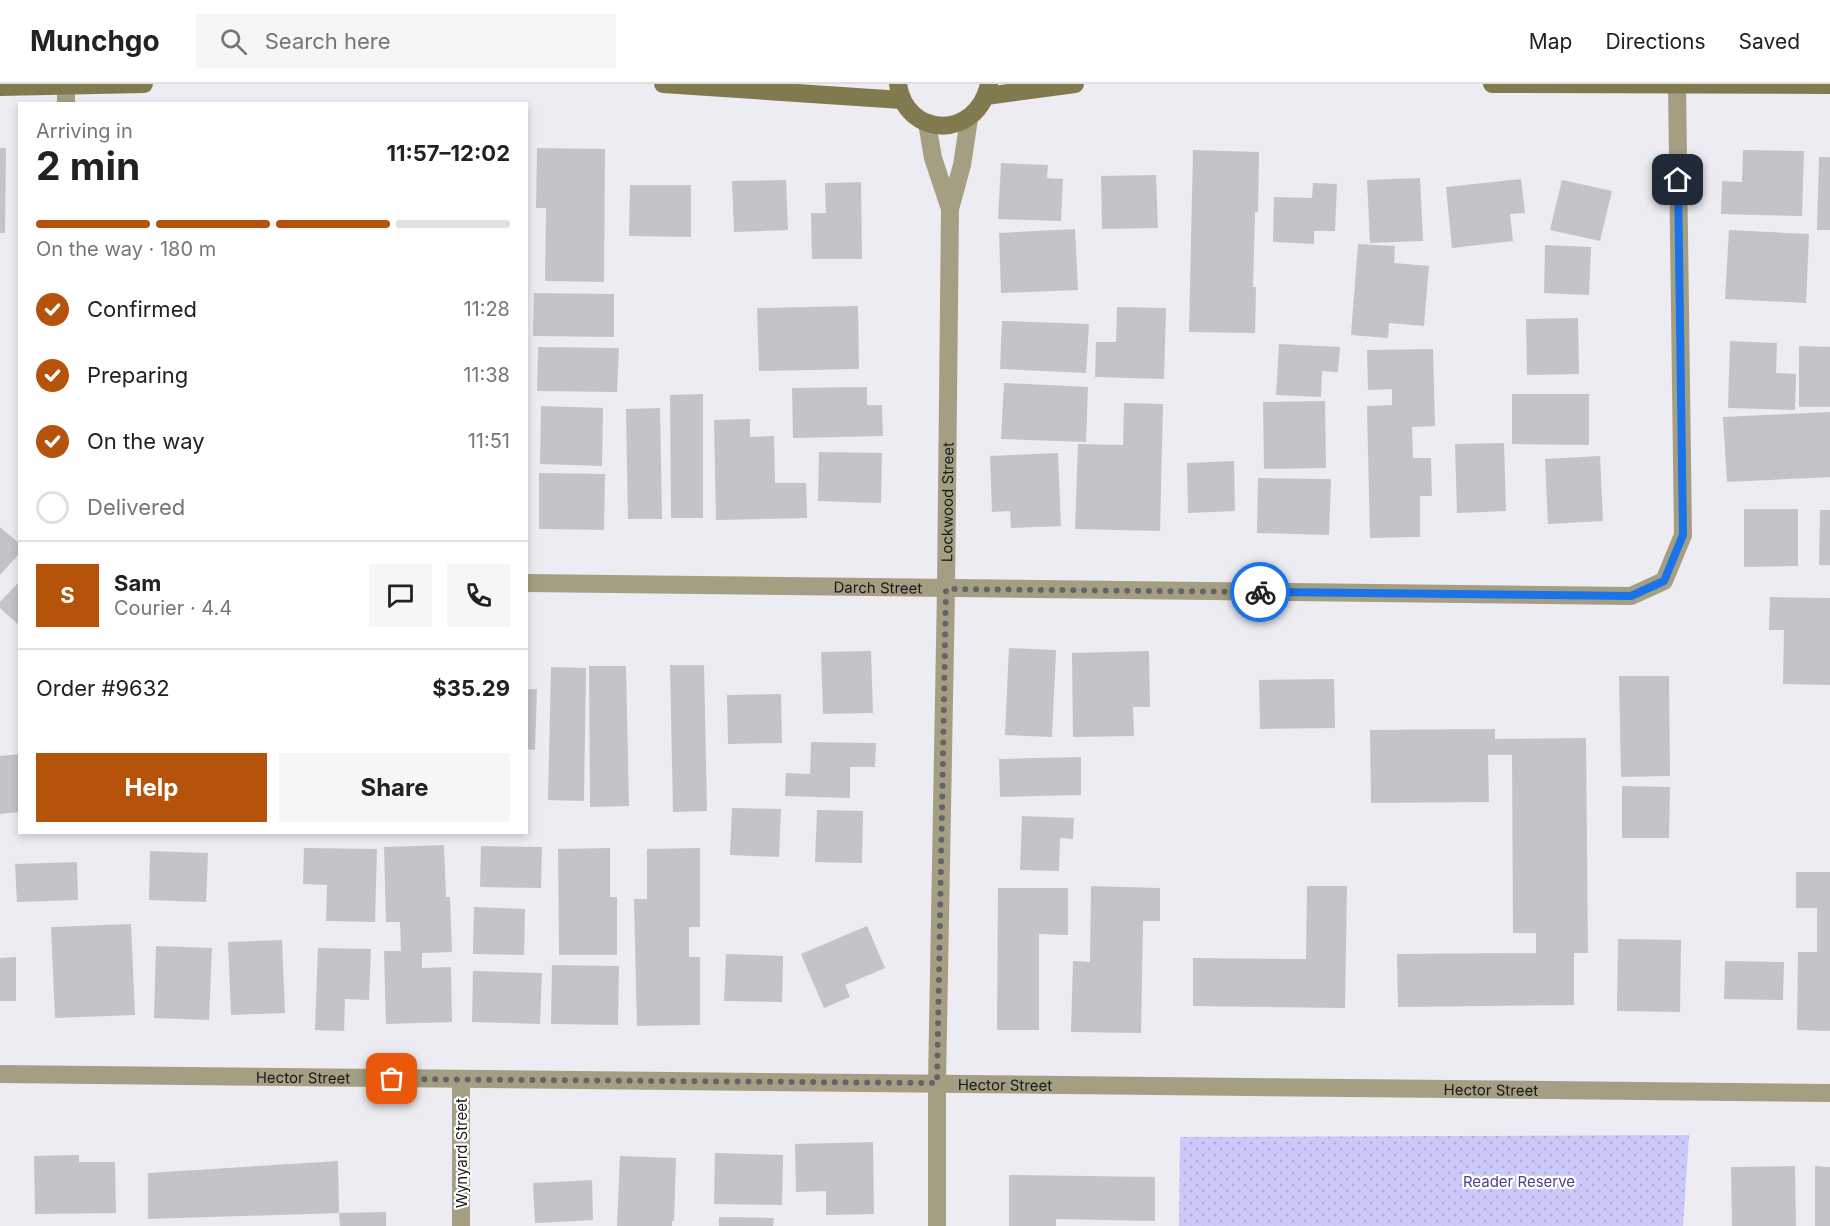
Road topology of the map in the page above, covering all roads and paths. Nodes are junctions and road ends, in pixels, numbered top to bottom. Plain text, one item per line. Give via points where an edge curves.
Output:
1 (144, 84) edge
2 (663, 84) edge
3 (1075, 84) edge
4 (1492, 84) edge
5 (1830, 85) edge
6 (1677, 86) junction
7 (0, 87) edge
8 (988, 90) edge
9 (66, 91) edge
10 (900, 92) edge
11 (969, 118) junction
12 (927, 123) junction
13 (950, 209) junction
14 (528, 583) edge
15 (946, 589) junction
16 (0, 1074) edge
17 (461, 1080) junction
18 (937, 1083) junction
19 (1830, 1093) edge
20 (461, 1226) edge
21 (937, 1226) edge

1 - 9 street
2 - 10 street
3 - 8 street
4 - 6 street
5 - 6 street
6 - 15 street, Darch Street via 1683,535 1664,581 1631,596
7 - 9 street
8 - 11 street via 979,109
10 - 12 street via 915,116
11 - 12 street via 942,126
11 - 13 street, Lockwood Street
12 - 13 street, Lockwood Street via 933,158
13 - 15 street, Lockwood Street
14 - 15 street, Darch Street
15 - 18 street, Lockwood Street
16 - 17 street, Hector Street
17 - 18 street, Hector Street
17 - 20 street, Wynyard Street
18 - 19 street, Hector Street
18 - 21 street, Lockwood Street

